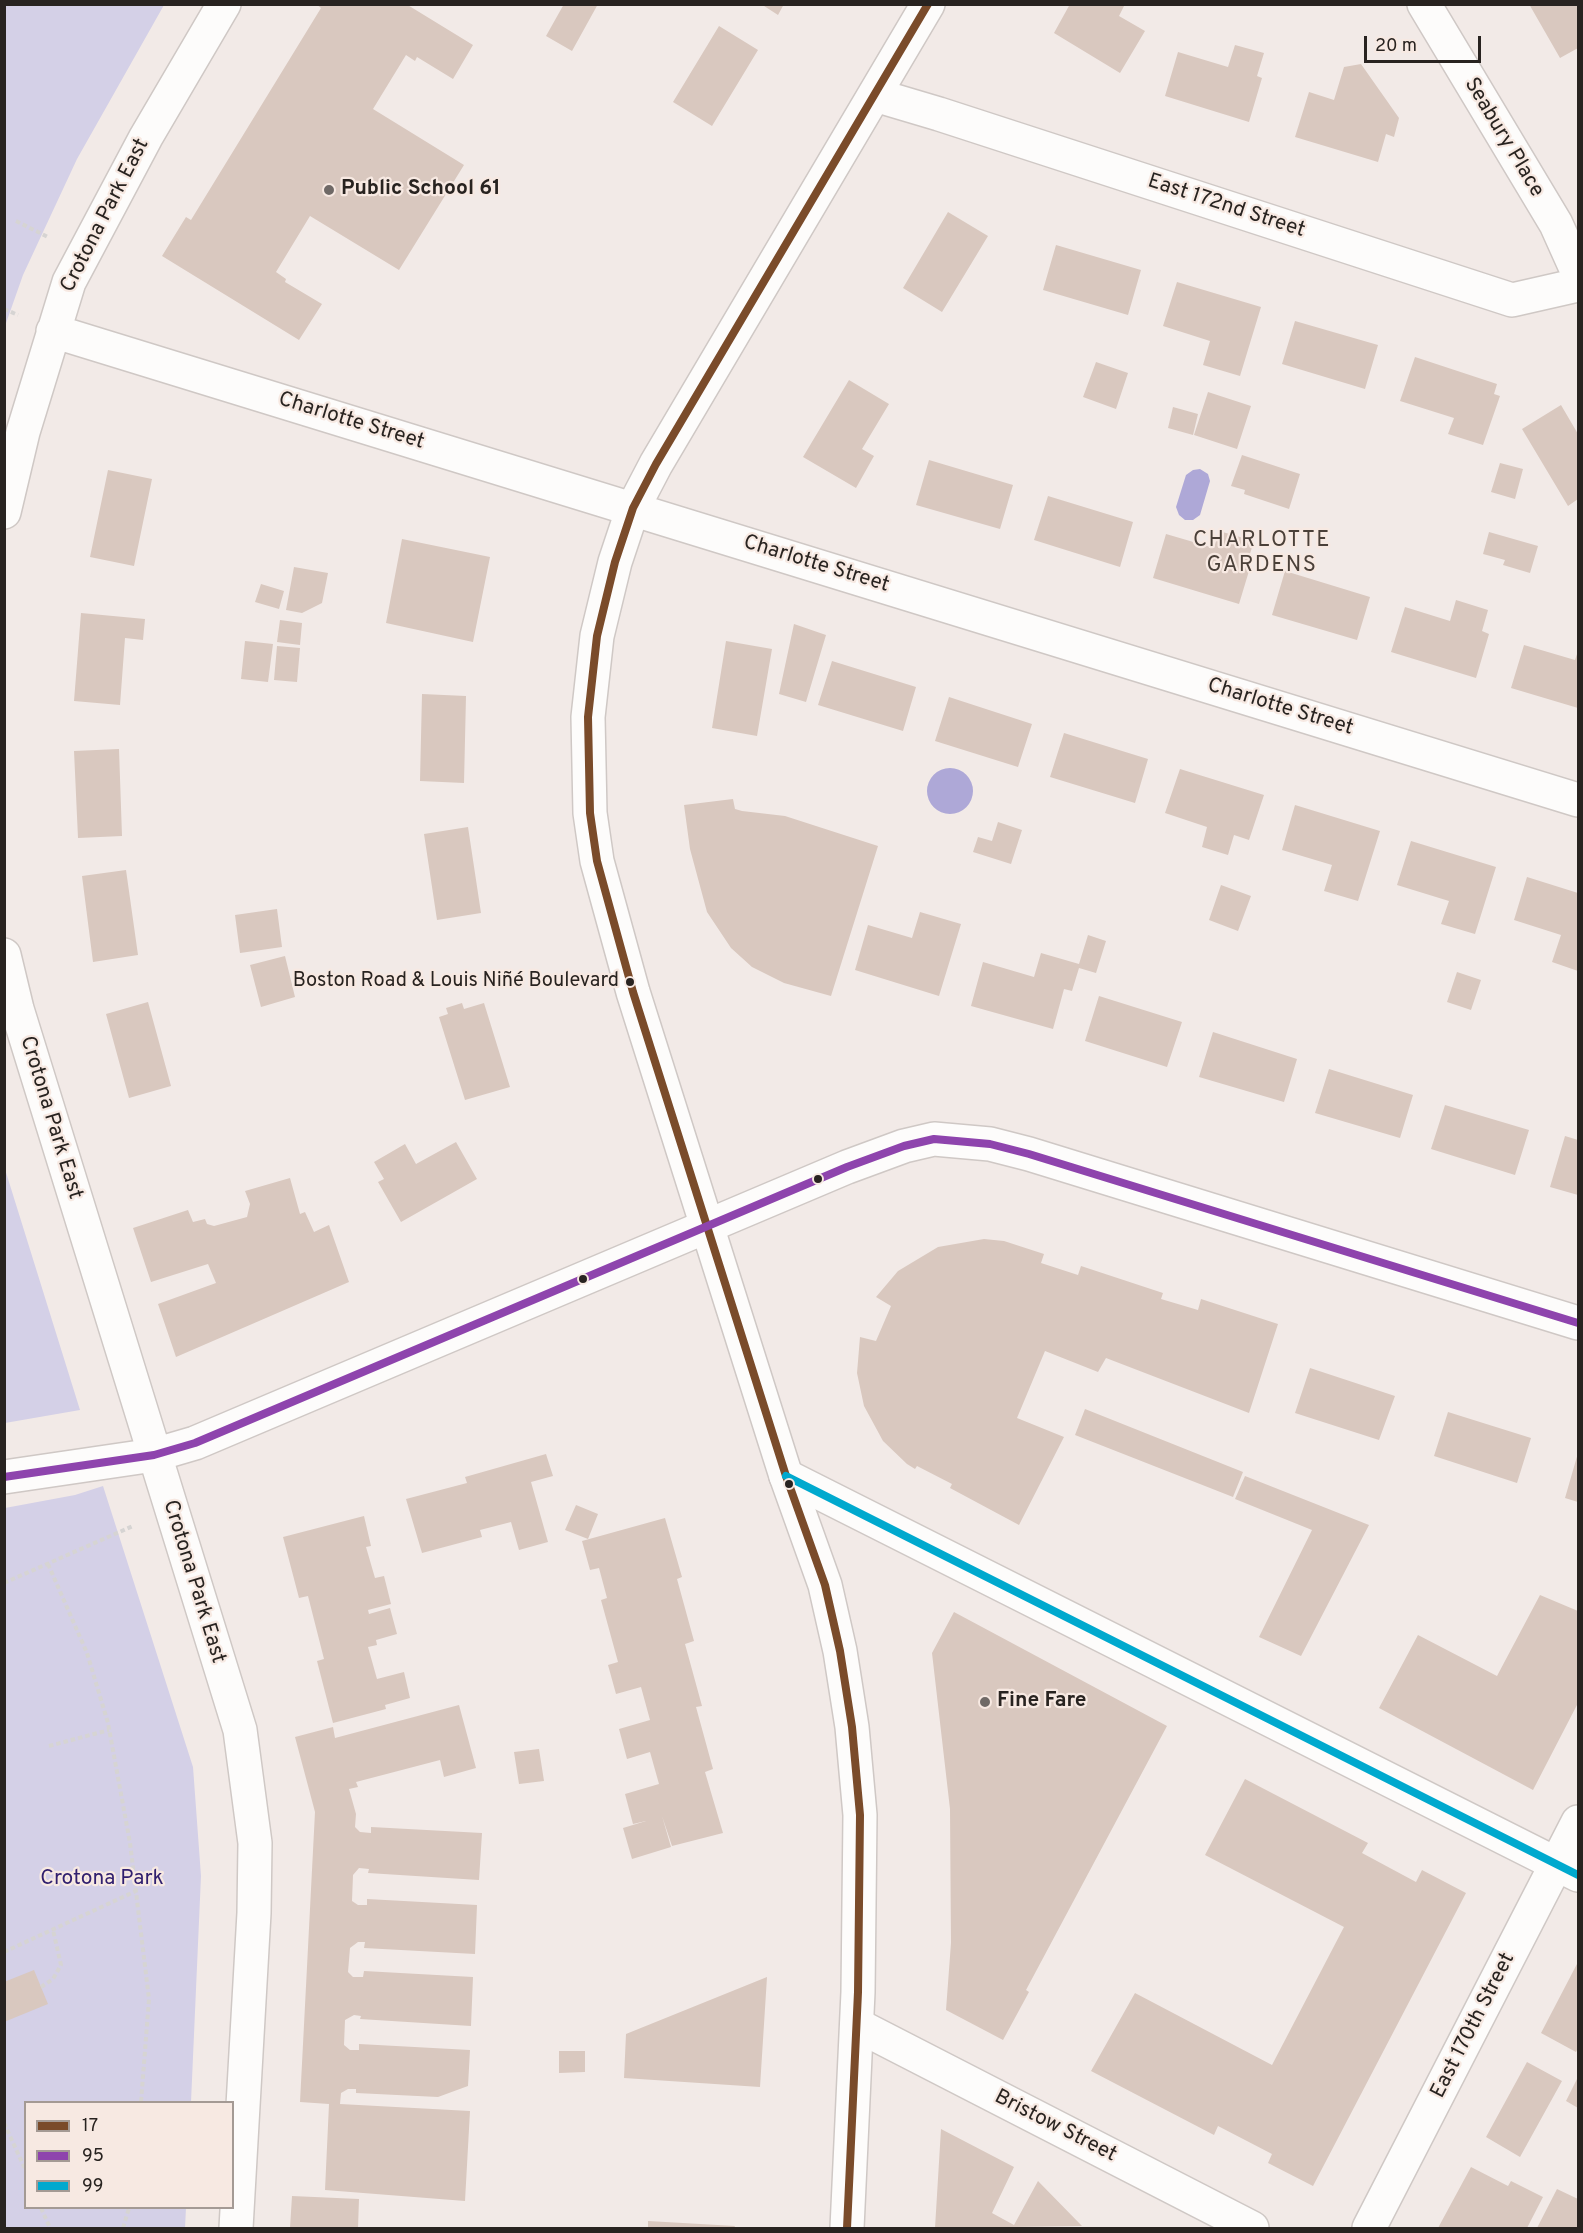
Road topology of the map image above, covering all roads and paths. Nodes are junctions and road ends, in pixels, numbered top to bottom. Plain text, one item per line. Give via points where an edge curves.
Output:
1 (225, 4) edge
2 (928, 4) edge
3 (1424, 4) edge
4 (874, 95) junction
5 (16, 221) dead end
6 (48, 237) dead end
7 (1578, 273) edge
8 (1578, 285) edge
9 (4, 309) edge
10 (18, 315) dead end
11 (53, 331) junction
12 (633, 508) junction
13 (4, 512) edge
14 (1578, 800) edge
15 (4, 955) edge
16 (707, 1225) junction
17 (1578, 1323) edge
18 (154, 1455) junction
19 (786, 1476) junction
20 (4, 1477) edge
21 (133, 1526) dead end
22 (48, 1564) junction
23 (4, 1583) edge
24 (109, 1730) junction
25 (49, 1746) dead end
26 (1578, 1822) edge
27 (1568, 1870) edge
28 (136, 1891) junction
29 (53, 1930) junction
30 (4, 1952) edge
31 (41, 1987) dead end
32 (857, 2025) junction
33 (141, 2101) edge
34 (4, 2123) edge
35 (24, 2167) edge
36 (41, 2209) edge
37 (129, 2209) edge
38 (50, 2229) edge
39 (123, 2229) edge
40 (236, 2229) edge
41 (847, 2229) edge
42 (1252, 2229) edge
43 (1369, 2229) edge

1 - 11 street, Crotona Park East via 82,255
2 - 4 street
3 - 7 street, Seabury Place via 1556,224
4 - 8 street, East 172nd Street via 1512,300
4 - 12 street
5 - 6 path
9 - 10 path
11 - 12 street, Charlotte Street
11 - 13 street, Crotona Park East
12 - 14 street, Charlotte Street
12 - 16 street via 599,625 590,680 590,813 597,861 631,985
15 - 18 street, Crotona Park East via 17,1010
16 - 17 street via 904,1146 934,1139 958,1140 1029,1154
16 - 18 street via 195,1443
16 - 19 street
18 - 20 street
18 - 40 street, Crotona Park East via 240,1730 255,1843
19 - 27 street
19 - 32 street via 825,1585 852,1727 860,1815
21 - 22 path
22 - 23 path
22 - 24 path via 87,1653
24 - 25 path
24 - 28 path
26 - 27 street, East 170th Street
27 - 43 street, East 170th Street
28 - 29 path
28 - 33 path via 149,1999
29 - 30 path
29 - 31 path via 61,1965 53,1979
32 - 41 street
32 - 42 street, Bristow Street
34 - 35 path
36 - 38 path
37 - 39 path

